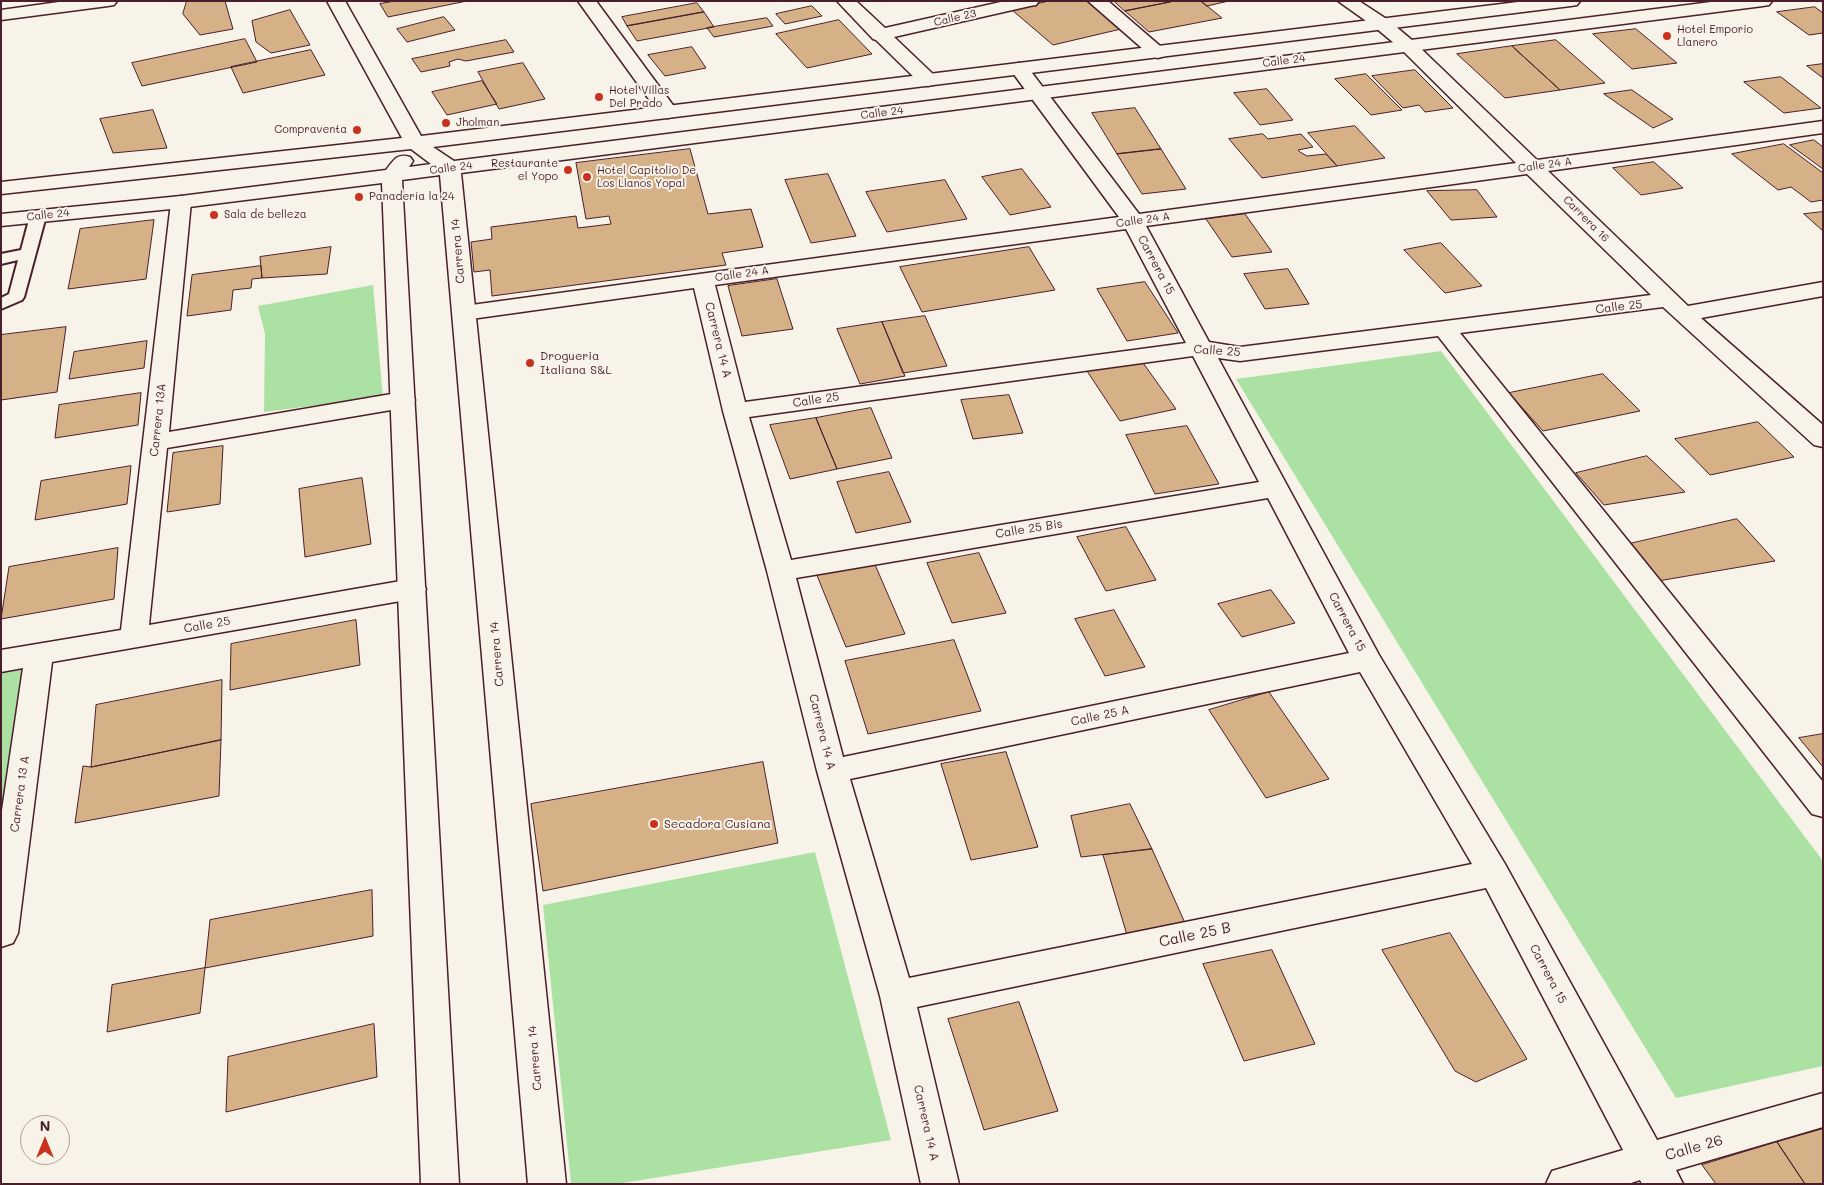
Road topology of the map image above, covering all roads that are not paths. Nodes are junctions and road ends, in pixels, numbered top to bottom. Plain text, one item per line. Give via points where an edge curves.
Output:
1 (108, 1) edge
2 (336, 1) edge
3 (587, 1) edge
4 (846, 1) edge
5 (1030, 1) edge
6 (1097, 1) edge
7 (1347, 1) edge
8 (1571, 1) edge
9 (1763, 1) edge
10 (1, 15) edge
11 (1382, 24) junction
12 (879, 35) junction
13 (1407, 45) junction
14 (1158, 52) junction
15 (1019, 69) junction
16 (928, 80) junction
17 (1037, 92) junction
18 (668, 112) junction
19 (1823, 127) edge
20 (415, 143) junction
21 (1534, 167) junction
22 (450, 168) junction
23 (392, 176) junction
24 (1, 188) edge
25 (181, 202) junction
26 (38, 216) junction
27 (1, 220) edge
28 (1132, 222) junction
29 (28, 253) junction
30 (1, 259) edge
31 (703, 280) junction
32 (1823, 289) edge
33 (1, 304) edge
34 (1676, 307) junction
35 (464, 312) junction
36 (1444, 328) junction
37 (1200, 348) junction
38 (403, 400) junction
39 (735, 411) junction
40 (1823, 439) edge
41 (156, 442) junction
42 (1276, 488) junction
43 (781, 571) junction
44 (412, 589) junction
45 (134, 638) junction
46 (39, 655) junction
47 (1367, 660) junction
48 (1, 661) edge
49 (832, 771) junction
50 (1823, 805) edge
51 (1494, 873) junction
52 (1, 934) edge
53 (897, 996) junction
54 (1823, 1110) edge
55 (1656, 1172) edge
56 (440, 1184) edge
57 (547, 1184) edge
58 (940, 1184) edge
59 (1565, 1184) edge

1 - 10 street
2 - 20 street
3 - 18 street
4 - 12 street
5 - 12 street, Calle 23
6 - 14 street
7 - 11 street, Carrera 16
8 - 11 street, Calle 24
9 - 13 street, Calle 24
11 - 13 street, Carrera 16
11 - 14 street, Calle 24
12 - 16 street
13 - 17 street, Calle 24
13 - 21 street, Carrera 16
14 - 15 street, Calle 24
15 - 16 street, Calle 24
15 - 17 street, Carrera 15
16 - 18 street, Calle 24
17 - 22 street, Calle 24
17 - 28 street, Carrera 15
18 - 20 street, Calle 24
19 - 21 street, Calle 24 A
20 - 22 street
20 - 23 street
20 - 24 street, Calle 24
21 - 28 street, Calle 24 A
21 - 34 street, Carrera 16
22 - 23 street, Calle 24
22 - 35 street, Carrera 14
23 - 25 street, Calle 24
23 - 38 street
25 - 26 street, Calle 24
25 - 41 street, Carrera 13A
26 - 27 street, Calle 24
26 - 29 lane
28 - 31 street, Calle 24 A
28 - 37 street, Carrera 15
29 - 30 lane
29 - 33 lane via 16,297
31 - 35 street, Calle 24 A
31 - 39 street, Carrera 14 A
32 - 34 street, Calle 25
34 - 36 street, Calle 25
34 - 40 street, Carrera 16
35 - 57 street, Carrera 14
36 - 37 street, Calle 25 via 1240,354
36 - 50 street
37 - 39 street, Calle 25
37 - 42 street, Carrera 15
38 - 41 street
38 - 44 street
39 - 43 street, Carrera 14 A
41 - 45 street, Carrera 13A
42 - 43 street, Calle 25 Bis
42 - 47 street, Carrera 15
43 - 49 street, Carrera 14 A
44 - 45 street, Calle 25
44 - 56 street
45 - 46 street, Calle 25
46 - 48 street, Calle 25
46 - 52 street, Carrera 13 A
47 - 49 street, Calle 25 A
47 - 51 street, Carrera 15
49 - 53 street, Carrera 14 A
51 - 53 street, Calle 25 B
51 - 55 street, Carrera 15
53 - 58 street, Carrera 14 A
54 - 55 street, Calle 26
55 - 59 street, Calle 26

